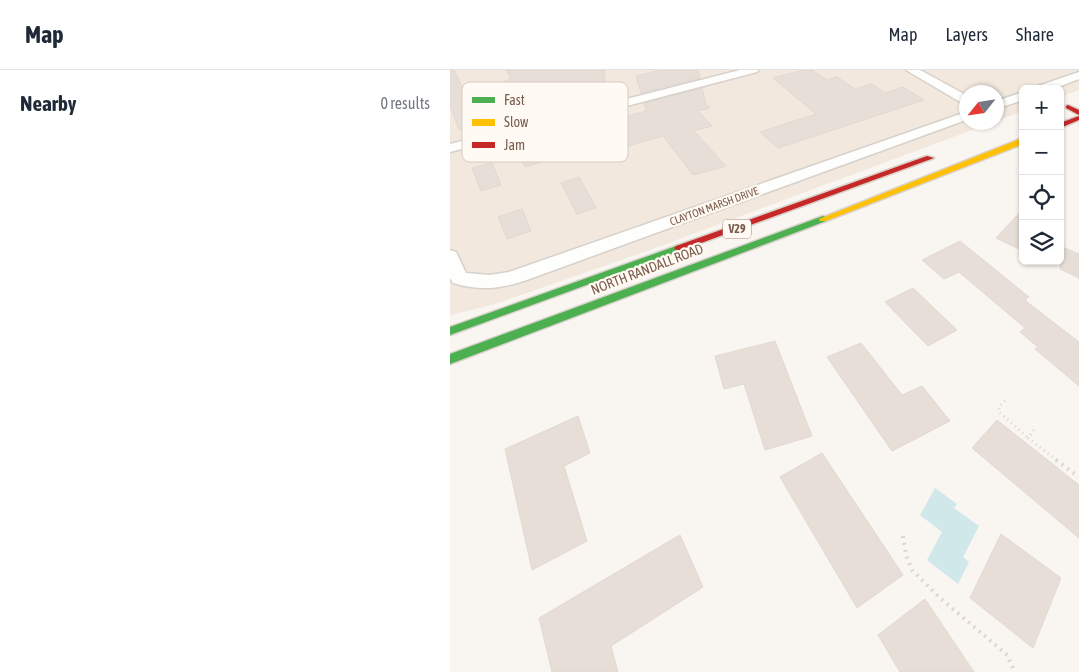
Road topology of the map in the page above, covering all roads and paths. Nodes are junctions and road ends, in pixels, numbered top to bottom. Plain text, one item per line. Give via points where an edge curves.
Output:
1 (753, 70) edge
2 (912, 70) edge
3 (1079, 75) edge
4 (1053, 85) edge
5 (959, 96) edge
6 (1019, 97) edge
7 (628, 102) edge
8 (1004, 102) edge
9 (1079, 103) edge
10 (1064, 108) edge
11 (1079, 113) edge
12 (1079, 118) edge
13 (959, 119) edge
14 (1064, 124) edge
15 (1019, 143) edge
16 (939, 154) dead end
17 (450, 256) edge
18 (450, 332) edge
19 (450, 359) edge
20 (1005, 401) dead end
21 (1034, 430) dead end
22 (1028, 438) junction
23 (1079, 477) edge
24 (903, 536) dead end
25 (1015, 672) edge

1 - 7 street
2 - 5 street
3 - 4 street
6 - 8 street
9 - 10 main road
10 - 11 main road
12 - 14 main road
13 - 17 street, CLAYTON MARSH DRIVE via 492,284 476,284 460,278
15 - 19 main road, NORTH RANDALL ROAD / V29
16 - 18 main road, NORTH RANDALL ROAD / V29
20 - 22 path via 999,412
21 - 22 path
22 - 23 path
24 - 25 path via 912,570 1006,654

